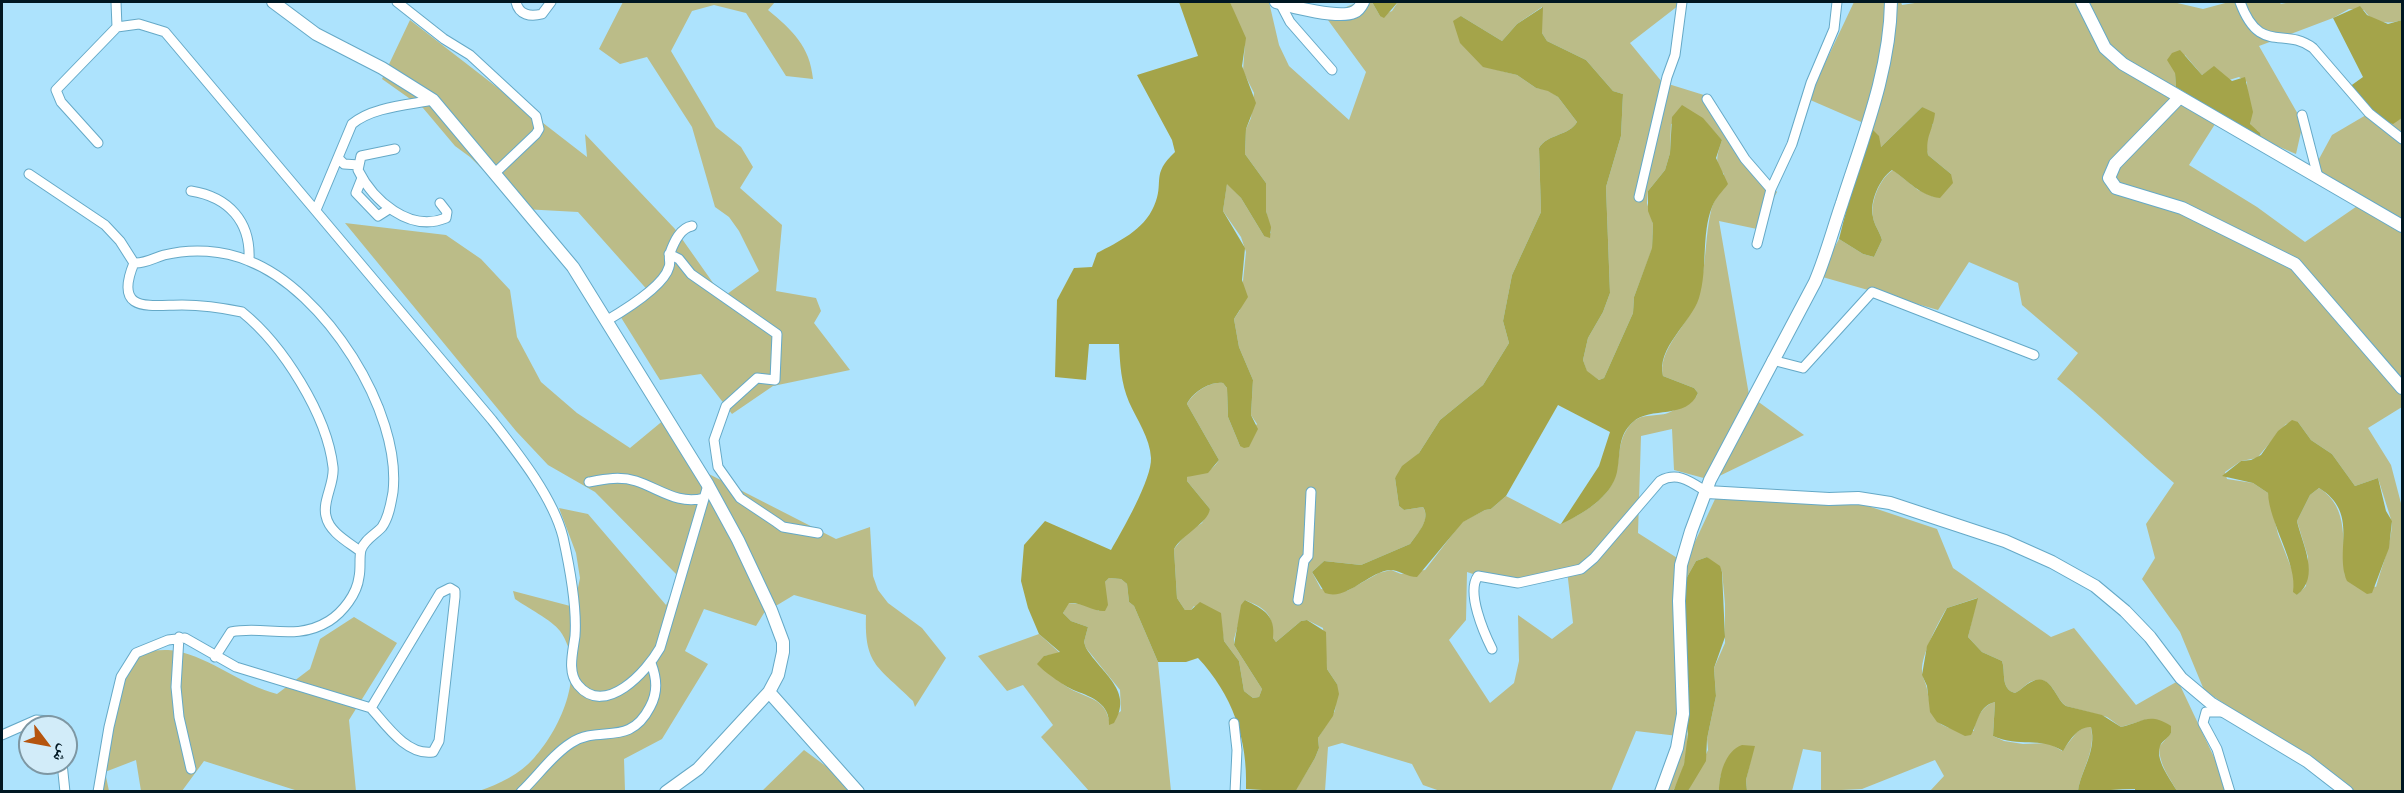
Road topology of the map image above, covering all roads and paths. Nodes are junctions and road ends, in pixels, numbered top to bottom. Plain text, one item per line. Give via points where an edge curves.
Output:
1 (116, 2) edge
2 (273, 2) edge
3 (397, 2) edge
4 (516, 2) edge
5 (551, 2) edge
6 (1278, 2) edge
7 (1364, 2) edge
8 (1682, 2) edge
9 (1837, 2) edge
10 (1891, 2) edge
11 (2082, 2) edge
12 (2240, 2) edge
13 (117, 27) junction
14 (1332, 70) dead end
15 (2180, 97) junction
16 (1707, 99) dead end
17 (433, 100) junction
18 (2302, 115) dead end
19 (2403, 139) edge
20 (98, 143) dead end
21 (395, 149) dead end
22 (338, 159) junction
23 (359, 165) junction
24 (495, 173) junction
25 (28, 174) dead end
26 (2318, 177) junction
27 (1771, 189) junction
28 (191, 191) dead end
29 (1639, 197) dead end
30 (440, 203) dead end
31 (316, 210) junction
32 (692, 226) dead end
33 (2403, 226) edge
34 (1756, 244) dead end
35 (669, 254) junction
36 (249, 260) junction
37 (134, 263) junction
38 (606, 321) junction
39 (2034, 355) dead end
40 (1772, 360) junction
41 (2403, 388) edge
42 (589, 482) dead end
43 (708, 485) junction
44 (1311, 492) dead end
45 (1707, 492) junction
46 (704, 498) junction
47 (818, 533) dead end
48 (360, 551) junction
49 (1298, 600) dead end
50 (179, 637) junction
51 (1492, 649) dead end
52 (215, 657) junction
53 (651, 663) junction
54 (769, 692) junction
55 (371, 708) junction
56 (2224, 712) junction
57 (1234, 723) dead end
58 (18, 728) edge
59 (2, 735) edge
60 (191, 769) dead end
61 (63, 775) edge
62 (65, 792) edge
63 (99, 792) edge
64 (521, 792) edge
65 (666, 792) edge
66 (858, 792) edge
67 (1236, 792) edge
68 (1661, 792) edge
69 (2230, 792) edge
70 (2347, 792) edge

1 - 13 street
2 - 17 street via 316,34
3 - 24 street via 470,54 536,116 536,134
4 - 5 street via 522,13 532,16 542,14
6 - 7 street via 1307,10 1349,14
6 - 14 street via 1290,22
8 - 29 street via 1675,54
9 - 27 street via 1834,30
10 - 40 street via 1890,37 1867,134 1815,282
11 - 15 street via 2113,56
12 - 19 street via 2248,19 2264,35 2313,48 2369,113
13 - 20 street via 56,90 61,102
13 - 31 street via 139,24 165,32
15 - 26 street
15 - 41 street via 2115,164 2109,178 2113,186 2182,208 2295,264
16 - 27 street via 1745,159
17 - 22 street via 359,118 352,124
17 - 24 street
18 - 26 street
21 - 23 street via 361,156
22 - 23 street via 344,164
22 - 31 street
23 - 30 street via 358,170 374,196 389,209 412,219 435,222 446,218 447,212
24 - 38 street via 573,267
25 - 37 street via 105,225
26 - 33 street
27 - 34 street
28 - 36 street via 228,205 239,215 246,231
31 - 53 street via 492,420 555,515 569,572 576,627 571,667 578,686 594,695 612,694
32 - 35 street via 680,232
35 - 38 street via 669,267 659,281 634,304
35 - 47 street via 777,334 775,380 757,378 726,406 714,440 718,467 740,498 783,527
36 - 37 street via 189,251
36 - 48 street via 297,291 358,364 375,400 389,452 393,491 383,525
37 - 48 street via 128,276 129,291 137,303 146,307 181,305 242,312 282,353 323,427 333,469 325,515 331,528
38 - 43 street
39 - 40 street via 1872,292 1803,368
40 - 45 street
42 - 46 street via 619,478 686,501
43 - 46 street
43 - 54 street via 738,540 783,642 782,665
44 - 49 street via 1308,556
45 - 51 street via 1681,477 1670,476 1660,481 1589,563 1571,573 1518,583 1478,576 1474,585 1479,623
45 - 56 street via 1858,498 1890,503 2005,541 2095,586 2150,637 2181,678
45 - 68 street via 1681,564 1683,714 1677,748
46 - 53 street via 660,648
48 - 52 street via 359,579 353,595 331,620 302,632 231,632
50 - 52 street
50 - 60 street via 176,687
50 - 63 street via 143,648 125,669 109,727
52 - 55 street
53 - 64 street via 657,678 655,697 638,725 628,732 586,737 571,743
54 - 65 street via 698,769
54 - 66 street
55 - 55 street via 413,750 427,753 438,747 453,590 440,593
56 - 69 street via 2210,710 2203,723 2217,749
56 - 70 street via 2307,761
57 - 67 street
58 - 59 street
61 - 62 street

